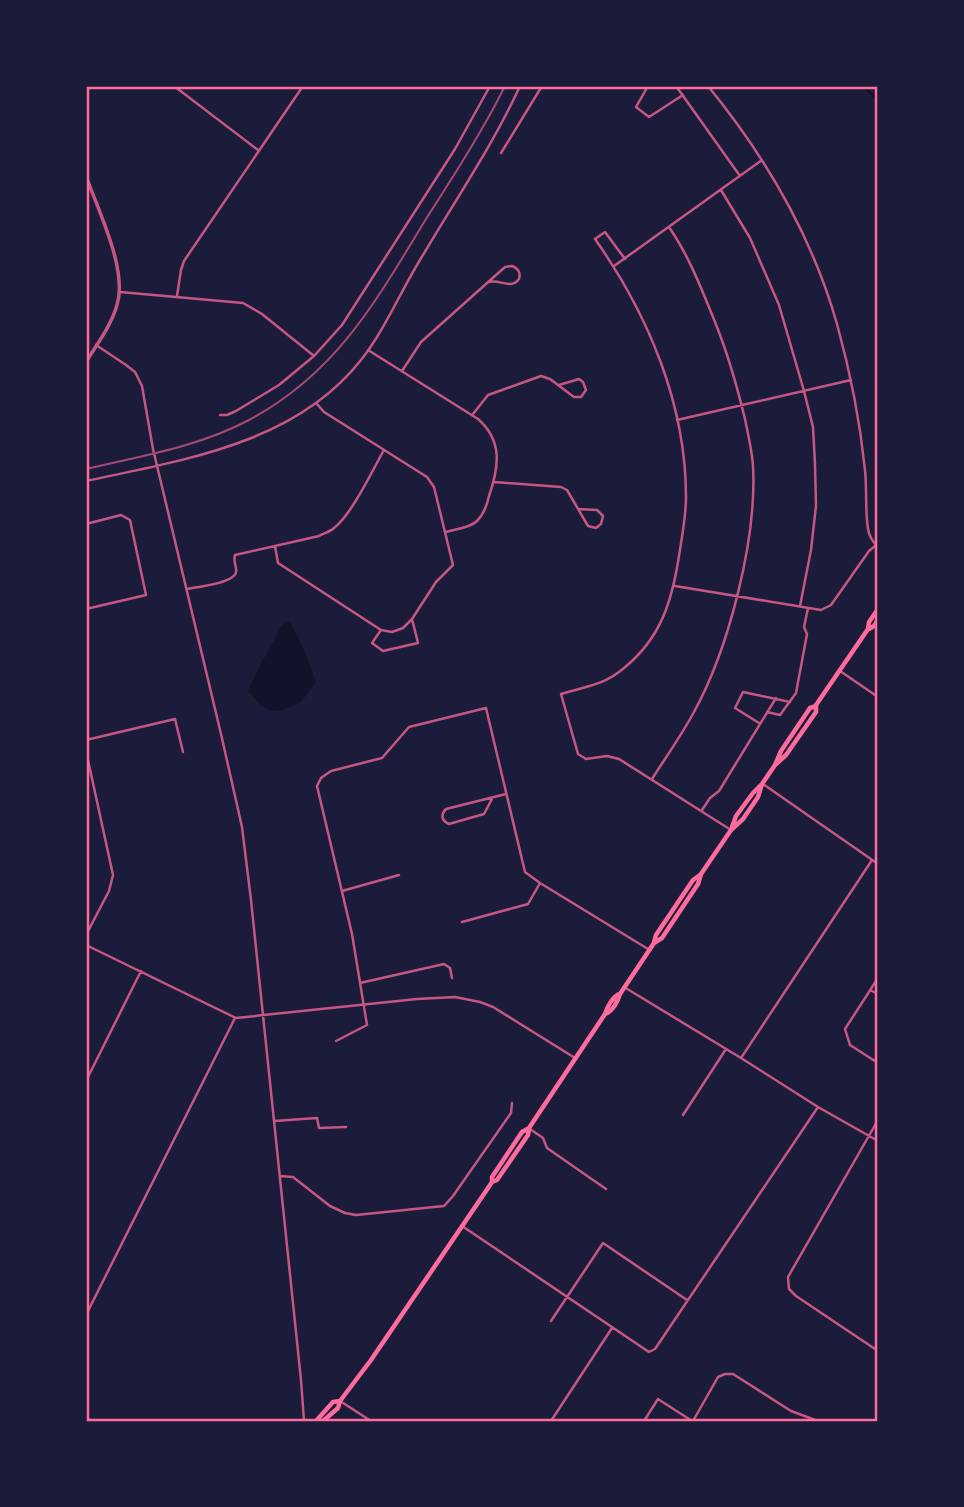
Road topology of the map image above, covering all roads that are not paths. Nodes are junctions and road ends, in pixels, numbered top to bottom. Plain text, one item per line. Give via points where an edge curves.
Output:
1 (174, 86) edge
2 (303, 86) edge
3 (490, 86) edge
4 (520, 86) edge
5 (542, 86) edge
6 (648, 86) edge
7 (676, 86) edge
8 (708, 86) edge
9 (682, 95) junction
10 (259, 150) junction
11 (501, 153) dead end
12 (762, 160) junction
13 (86, 176) edge
14 (740, 176) junction
15 (721, 190) junction
16 (669, 227) junction
17 (625, 259) junction
18 (614, 266) junction
19 (488, 282) junction
20 (120, 292) junction
21 (177, 296) junction
22 (96, 345) junction
23 (368, 350) junction
24 (314, 356) junction
25 (86, 362) edge
26 (402, 371) junction
27 (850, 380) junction
28 (559, 385) junction
29 (804, 391) junction
30 (316, 403) junction
31 (742, 404) junction
32 (220, 415) dead end
33 (472, 415) junction
34 (677, 420) junction
35 (384, 450) junction
36 (157, 465) junction
37 (86, 481) edge
38 (494, 482) junction
39 (578, 509) junction
40 (86, 524) edge
41 (446, 532) junction
42 (275, 546) junction
43 (877, 546) edge
44 (674, 586) junction
45 (187, 589) junction
46 (737, 596) junction
47 (800, 607) junction
48 (808, 608) junction
49 (86, 609) edge
50 (878, 609) edge
51 (412, 620) junction
52 (878, 621) edge
53 (868, 629) junction
54 (381, 630) junction
55 (840, 671) junction
56 (878, 697) edge
57 (776, 698) junction
58 (790, 702) junction
59 (766, 712) junction
60 (760, 723) junction
61 (86, 740) edge
62 (86, 751) edge
63 (183, 752) dead end
64 (652, 779) junction
65 (762, 784) junction
66 (506, 794) junction
67 (493, 797) junction
68 (702, 810) junction
69 (731, 830) junction
70 (872, 860) junction
71 (878, 864) edge
72 (399, 875) dead end
73 (540, 883) junction
74 (342, 891) junction
75 (462, 922) dead end
76 (86, 935) edge
77 (86, 945) edge
78 (650, 950) junction
79 (141, 971) junction
80 (452, 978) dead end
81 (878, 978) edge
82 (360, 983) junction
83 (624, 988) junction
84 (870, 990) junction
85 (878, 994) edge
86 (363, 1005) junction
87 (262, 1016) junction
88 (235, 1018) junction
89 (336, 1041) dead end
90 (726, 1049) junction
91 (575, 1058) junction
92 (741, 1058) junction
93 (878, 1063) edge
94 (86, 1081) edge
95 (512, 1103) dead end
96 (818, 1107) junction
97 (683, 1115) dead end
98 (878, 1120) edge
99 (274, 1121) junction
100 (346, 1127) dead end
101 (529, 1128) junction
102 (869, 1136) junction
103 (878, 1141) edge
104 (280, 1176) junction
105 (606, 1189) dead end
106 (462, 1226) junction
107 (567, 1297) junction
108 (687, 1300) junction
109 (86, 1315) edge
110 (551, 1321) dead end
111 (612, 1328) junction
112 (878, 1351) edge
113 (340, 1401) junction
114 (86, 1416) edge
115 (90, 1421) edge
116 (304, 1421) edge
117 (316, 1421) edge
118 (323, 1421) edge
119 (372, 1421) edge
120 (551, 1421) edge
121 (644, 1421) edge
122 (692, 1421) edge
123 (818, 1421) edge

1 - 10 street
2 - 10 street
3 - 24 street via 354,309
4 - 23 street via 500,128
5 - 11 street
6 - 9 street via 636,107 649,117
7 - 9 street
8 - 12 street
9 - 14 street
10 - 21 street via 184,261
12 - 14 street
12 - 27 street via 825,285
13 - 20 street via 112,246
14 - 15 street
15 - 16 street
15 - 29 street via 750,238 779,305
16 - 17 street
16 - 31 street via 699,282
17 - 18 street
17 - 18 street via 605,232 595,239
18 - 34 street via 653,340
19 - 19 street via 510,265 519,271 514,284
19 - 26 street via 421,342
20 - 21 street
20 - 22 street via 113,317
21 - 24 street via 243,303
22 - 25 street
22 - 36 street via 138,376
23 - 26 street
23 - 30 street
24 - 32 street via 271,390 228,415
26 - 33 street
27 - 29 street
27 - 43 street via 865,474 868,528
28 - 28 street via 576,397 586,390 579,379
28 - 33 street via 539,376 488,394
29 - 31 street
29 - 47 street via 813,427 816,506
30 - 35 street
30 - 36 street via 255,437
31 - 34 street
31 - 46 street via 753,465 753,505
33 - 38 street via 492,435 498,456
34 - 44 street via 686,499
35 - 41 street via 435,487
35 - 42 street via 351,508 332,530
36 - 37 street
36 - 45 street
38 - 39 street via 561,487
38 - 41 street via 478,520
39 - 39 street via 588,526 601,524 603,516 597,510
40 - 49 street via 121,515 130,520 146,595
41 - 51 street via 453,565
42 - 45 street via 235,555 236,575 230,580
42 - 54 street via 278,563
43 - 48 street via 831,605 821,610
44 - 46 street
44 - 64 street via 667,611 642,651 611,678 561,695 578,754 619,759
45 - 87 street via 242,827
46 - 47 street
46 - 64 street via 719,657 695,710
47 - 48 street
48 - 58 street via 796,693
50 - 53 main road
51 - 54 street via 392,632
51 - 54 street via 418,643 383,651 372,643
52 - 53 main road
53 - 55 main road
55 - 56 street
55 - 65 main road via 816,712
57 - 58 street
57 - 59 street
57 - 60 street via 743,692 735,708
58 - 59 street via 780,715
59 - 60 street
60 - 68 street via 719,791
61 - 63 street via 175,719
62 - 76 street via 113,874
64 - 68 street
65 - 69 main road via 758,797
65 - 70 street
66 - 67 street
66 - 73 street via 525,872
66 - 74 street via 486,708 409,727 382,758 331,771 317,786
67 - 67 street via 446,809 444,822 481,816
68 - 69 street
69 - 78 main road
70 - 71 street
70 - 92 street
72 - 74 street
73 - 75 street via 528,904
73 - 78 street
74 - 82 street
77 - 79 street
78 - 83 main road
79 - 88 street
79 - 94 street
80 - 82 street via 444,964
81 - 84 street
82 - 86 street
83 - 90 street
83 - 91 main road
84 - 85 street
84 - 93 street via 845,1029 850,1045
86 - 87 street
86 - 89 street via 367,1026
86 - 91 street via 451,997 480,1002
87 - 88 street
87 - 99 street
88 - 109 street
90 - 92 street
90 - 97 street
91 - 101 main road
92 - 96 street
95 - 104 street via 511,1112 444,1206 348,1214 324,1202 294,1177
96 - 102 street
96 - 108 street
98 - 102 street
99 - 100 street via 317,1118 319,1128
99 - 104 street
101 - 105 street via 543,1138 547,1148
101 - 106 main road
102 - 103 street
102 - 112 street via 788,1277 789,1289 796,1296
104 - 116 street
106 - 107 street
106 - 113 main road
107 - 108 street via 603,1243
107 - 110 street
107 - 111 street
108 - 111 street via 649,1352
111 - 120 street
113 - 117 main road via 333,1402
113 - 118 main road
113 - 119 street
114 - 115 street
121 - 122 street via 658,1399
122 - 123 street via 718,1377 733,1374 783,1407

